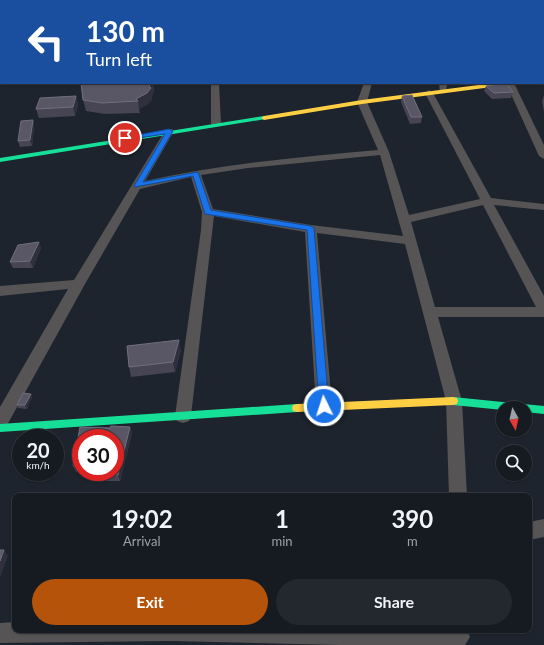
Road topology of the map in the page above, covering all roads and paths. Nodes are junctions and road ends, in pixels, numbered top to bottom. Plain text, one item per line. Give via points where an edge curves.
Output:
1 (215, 84) edge
2 (368, 84) edge
3 (492, 84) edge
4 (509, 84) edge
5 (443, 87) edge
6 (429, 93) junction
7 (362, 102) junction
8 (216, 124) junction
9 (169, 131) junction
10 (384, 152) junction
11 (544, 156) edge
12 (0, 160) edge
13 (195, 173) junction
14 (137, 186) junction
15 (487, 201) junction
16 (544, 207) edge
17 (208, 212) junction
18 (405, 220) junction
19 (311, 228) junction
20 (411, 241) junction
21 (78, 284) junction
22 (0, 291) edge
23 (544, 311) edge
24 (430, 312) junction
25 (454, 401) junction
26 (324, 406) junction
27 (544, 410) edge
28 (183, 416) junction
29 (0, 422) edge
30 (0, 428) edge
31 (458, 493) edge
32 (544, 528) edge
33 (532, 530) edge
34 (0, 633) edge
35 (12, 633) edge
36 (266, 633) edge
37 (459, 637) edge

1 - 8 street
2 - 7 street
3 - 5 main road
4 - 11 street
5 - 6 main road
6 - 7 main road
6 - 15 street
7 - 8 main road
7 - 10 street
8 - 9 main road
9 - 12 main road
9 - 14 street
10 - 13 street via 274,162
10 - 18 street
13 - 14 street
13 - 17 street
14 - 21 street
15 - 16 street
15 - 18 street
15 - 23 street
17 - 19 street
17 - 28 street
18 - 20 street
19 - 20 street
19 - 26 street
20 - 24 street
21 - 22 street
21 - 29 street
23 - 24 street
24 - 25 street
25 - 26 main road
25 - 27 main road
25 - 31 street
26 - 28 main road
28 - 30 main road
32 - 33 street
34 - 35 street
36 - 37 street

